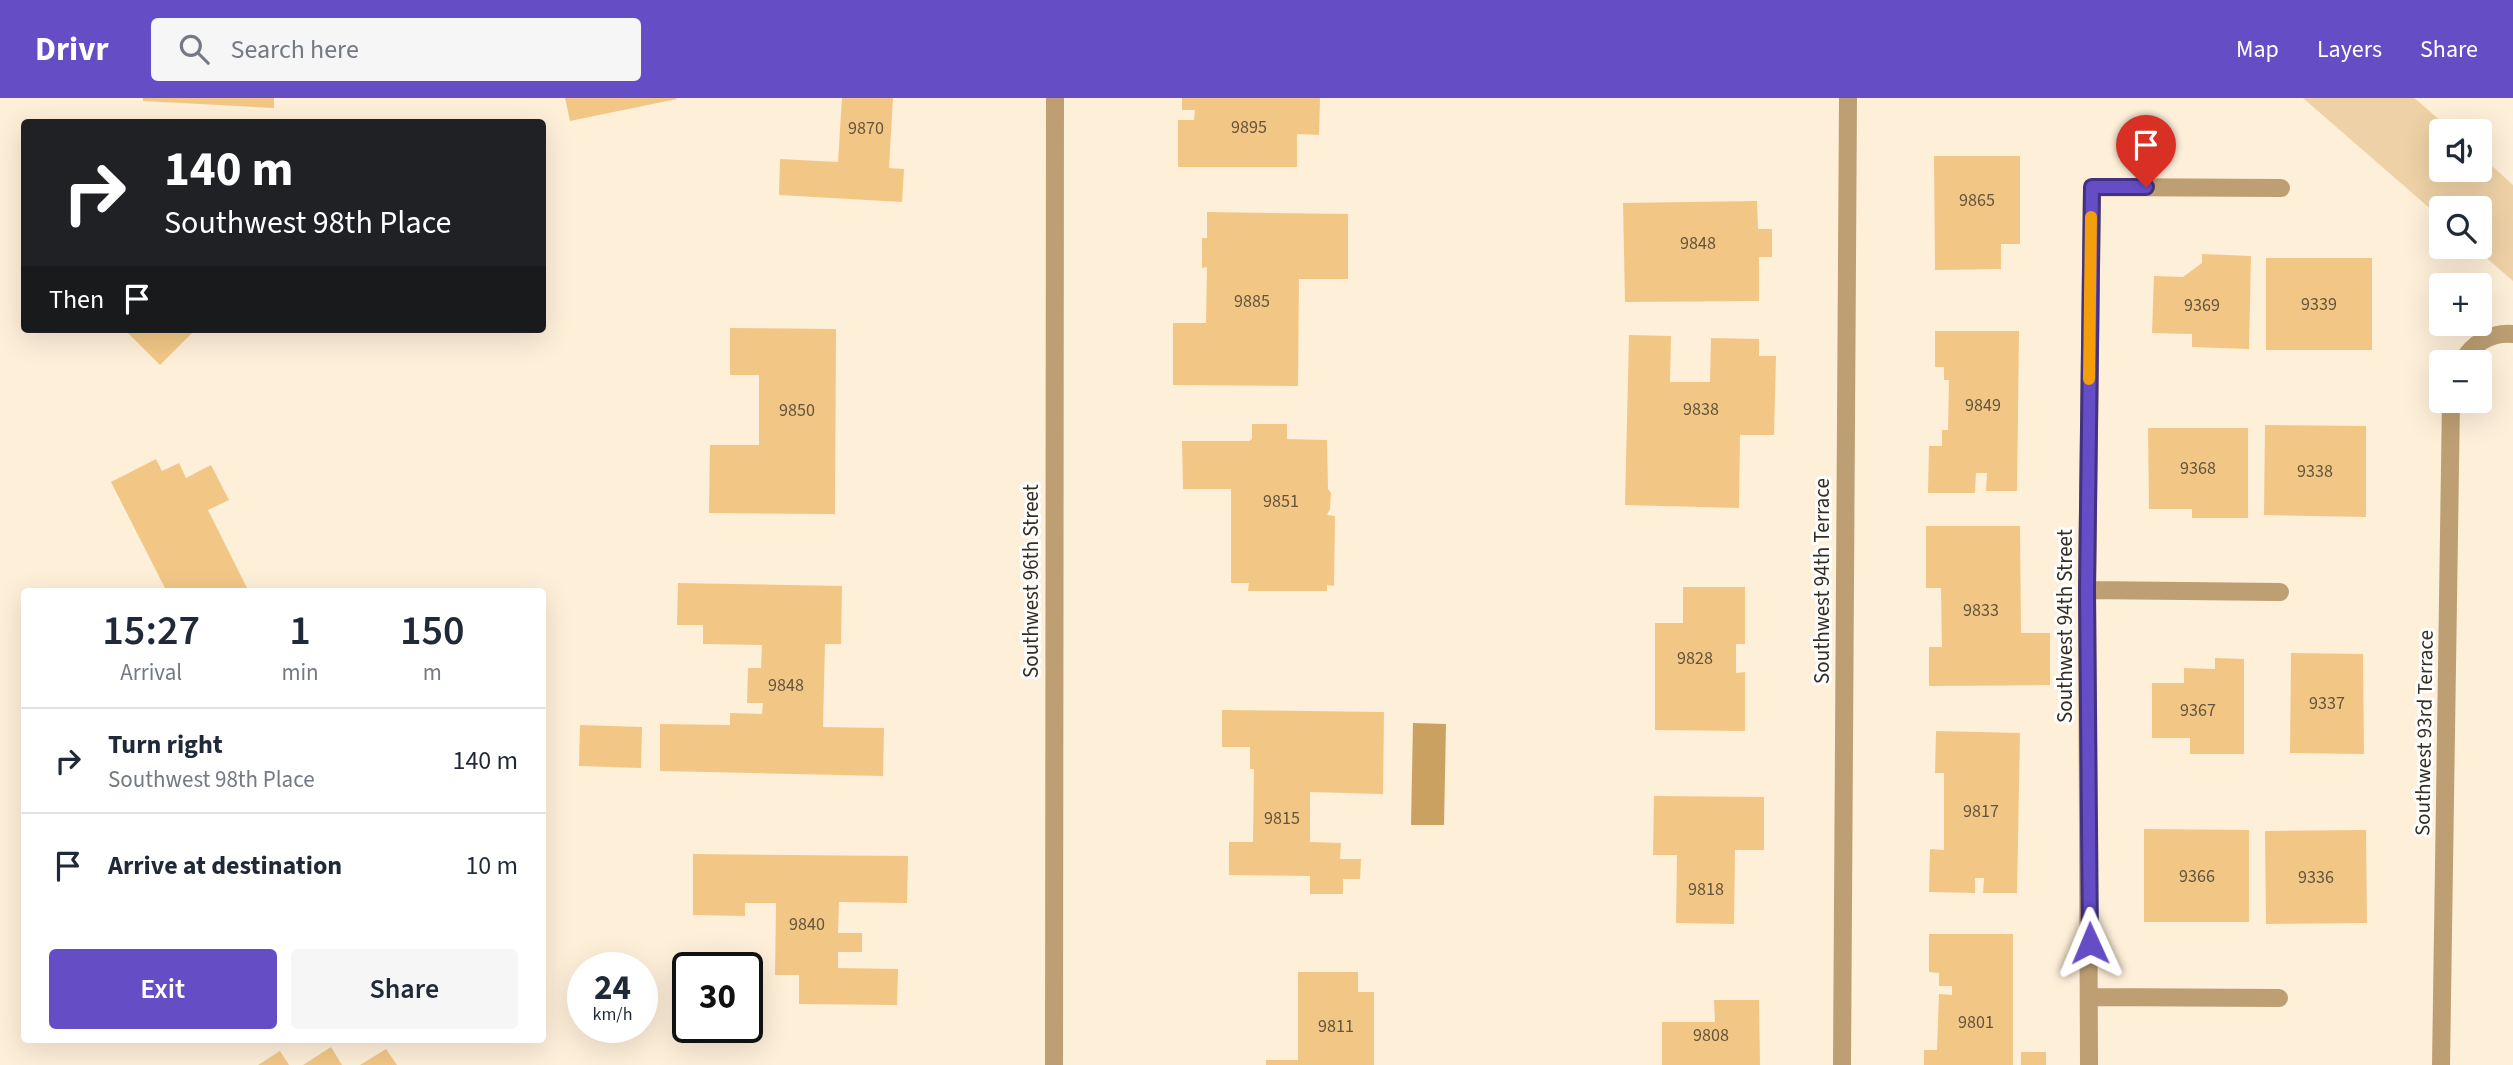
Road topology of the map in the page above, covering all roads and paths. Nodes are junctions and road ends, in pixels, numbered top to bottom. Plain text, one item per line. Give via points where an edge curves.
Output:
1 (1055, 98) edge
2 (1848, 98) edge
3 (2281, 188) dead end
4 (2513, 334) edge
5 (2470, 350) edge
6 (2451, 413) edge
7 (2087, 590) junction
8 (2280, 592) dead end
9 (2090, 997) junction
10 (2279, 998) dead end
11 (1054, 1065) edge
12 (1842, 1065) edge
13 (2089, 1065) edge
14 (2441, 1065) edge

1 - 11 street, Southwest 96th Street
2 - 12 street, Southwest 94th Terrace
3 - 7 street, Southwest 94th Street via 2092,187
4 - 5 street via 2495,335
6 - 14 street, Southwest 93rd Terrace
7 - 8 street
7 - 9 street, Southwest 94th Street
9 - 10 street
9 - 13 street, Southwest 94th Street

